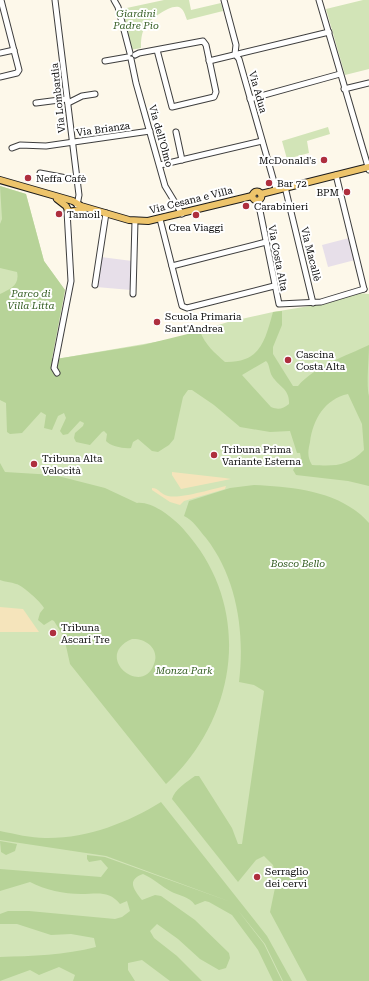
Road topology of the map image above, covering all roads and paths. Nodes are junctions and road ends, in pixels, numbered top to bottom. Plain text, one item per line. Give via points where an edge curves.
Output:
1 (1, 0) edge
2 (55, 0) edge
3 (114, 0) edge
4 (224, 0) edge
5 (319, 0) edge
6 (328, 32) junction
7 (14, 50) junction
8 (157, 50) junction
9 (0, 53) edge
10 (235, 54) junction
11 (131, 56) junction
12 (105, 61) dead end
13 (209, 61) junction
14 (340, 74) junction
15 (0, 76) edge
16 (369, 83) edge
17 (344, 89) junction
18 (95, 94) dead end
19 (250, 99) junction
20 (68, 101) junction
21 (36, 103) dead end
22 (150, 131) junction
23 (176, 132) dead end
24 (262, 141) junction
25 (72, 142) junction
26 (12, 148) dead end
27 (182, 160) junction
28 (160, 165) junction
29 (368, 168) edge
30 (40, 173) dead end
31 (336, 174) junction
32 (0, 180) edge
33 (77, 180) junction
34 (285, 187) junction
35 (276, 189) junction
36 (261, 194) junction
37 (252, 196) junction
38 (258, 201) junction
39 (72, 207) junction
40 (106, 214) junction
41 (182, 214) junction
42 (160, 219) junction
43 (135, 221) junction
44 (266, 242) junction
45 (172, 266) junction
46 (95, 285) dead end
47 (274, 286) junction
48 (367, 290) edge
49 (133, 294) dead end
50 (313, 303) junction
51 (57, 373) dead end

1 - 7 street
2 - 20 street, Via Lombardia
3 - 11 street, Via dell'Olmo
4 - 10 street, Via Adua via 236,45
5 - 6 street
6 - 10 street
6 - 14 street
7 - 9 street
7 - 15 street via 18,72
8 - 11 street
8 - 13 street via 200,41 204,42
8 - 13 street via 172,107 214,97 216,92
10 - 13 street
10 - 19 street, Via Adua via 239,59
11 - 12 street
11 - 22 street, Via dell'Olmo
14 - 17 street
14 - 19 street
16 - 17 street
17 - 29 street
18 - 20 street
19 - 24 street, Via Adua
20 - 21 street
20 - 25 street, Via Lombardia
22 - 25 street, Via Brianza
22 - 28 street, Via dell'Olmo
23 - 27 street
24 - 27 street
24 - 35 street, Via Adua
25 - 26 street, Via Brianza via 46,146 20,145
25 - 33 street, Via Lombardia
27 - 28 street
28 - 41 street, Via dell'Olmo via 168,193
29 - 31 main road
30 - 33 street
31 - 34 main road
31 - 48 street
32 - 39 main road, Via Cesana e Villa via 52,197
33 - 39 street, Via Lombardia via 79,195
34 - 35 main road
34 - 50 street, Via Macallè
35 - 36 main road
36 - 37 main road via 256,192
36 - 38 main road
37 - 38 main road
37 - 41 main road, Via Cesana e Villa
38 - 44 street, Via Costa Alta
39 - 40 main road, Via Cesana e Villa
39 - 51 street, Via Lombardia via 69,220 71,281 56,352 54,368
40 - 43 main road, Via Cesana e Villa
40 - 46 street
41 - 42 main road, Via Cesana e Villa
42 - 43 main road, Via Cesana e Villa
42 - 45 street
43 - 49 street
44 - 45 street
44 - 47 street, Via Costa Alta
45 - 47 street via 182,306 187,308
47 - 50 street, Via Costa Alta via 279,304
48 - 50 street, Via Costa Alta

